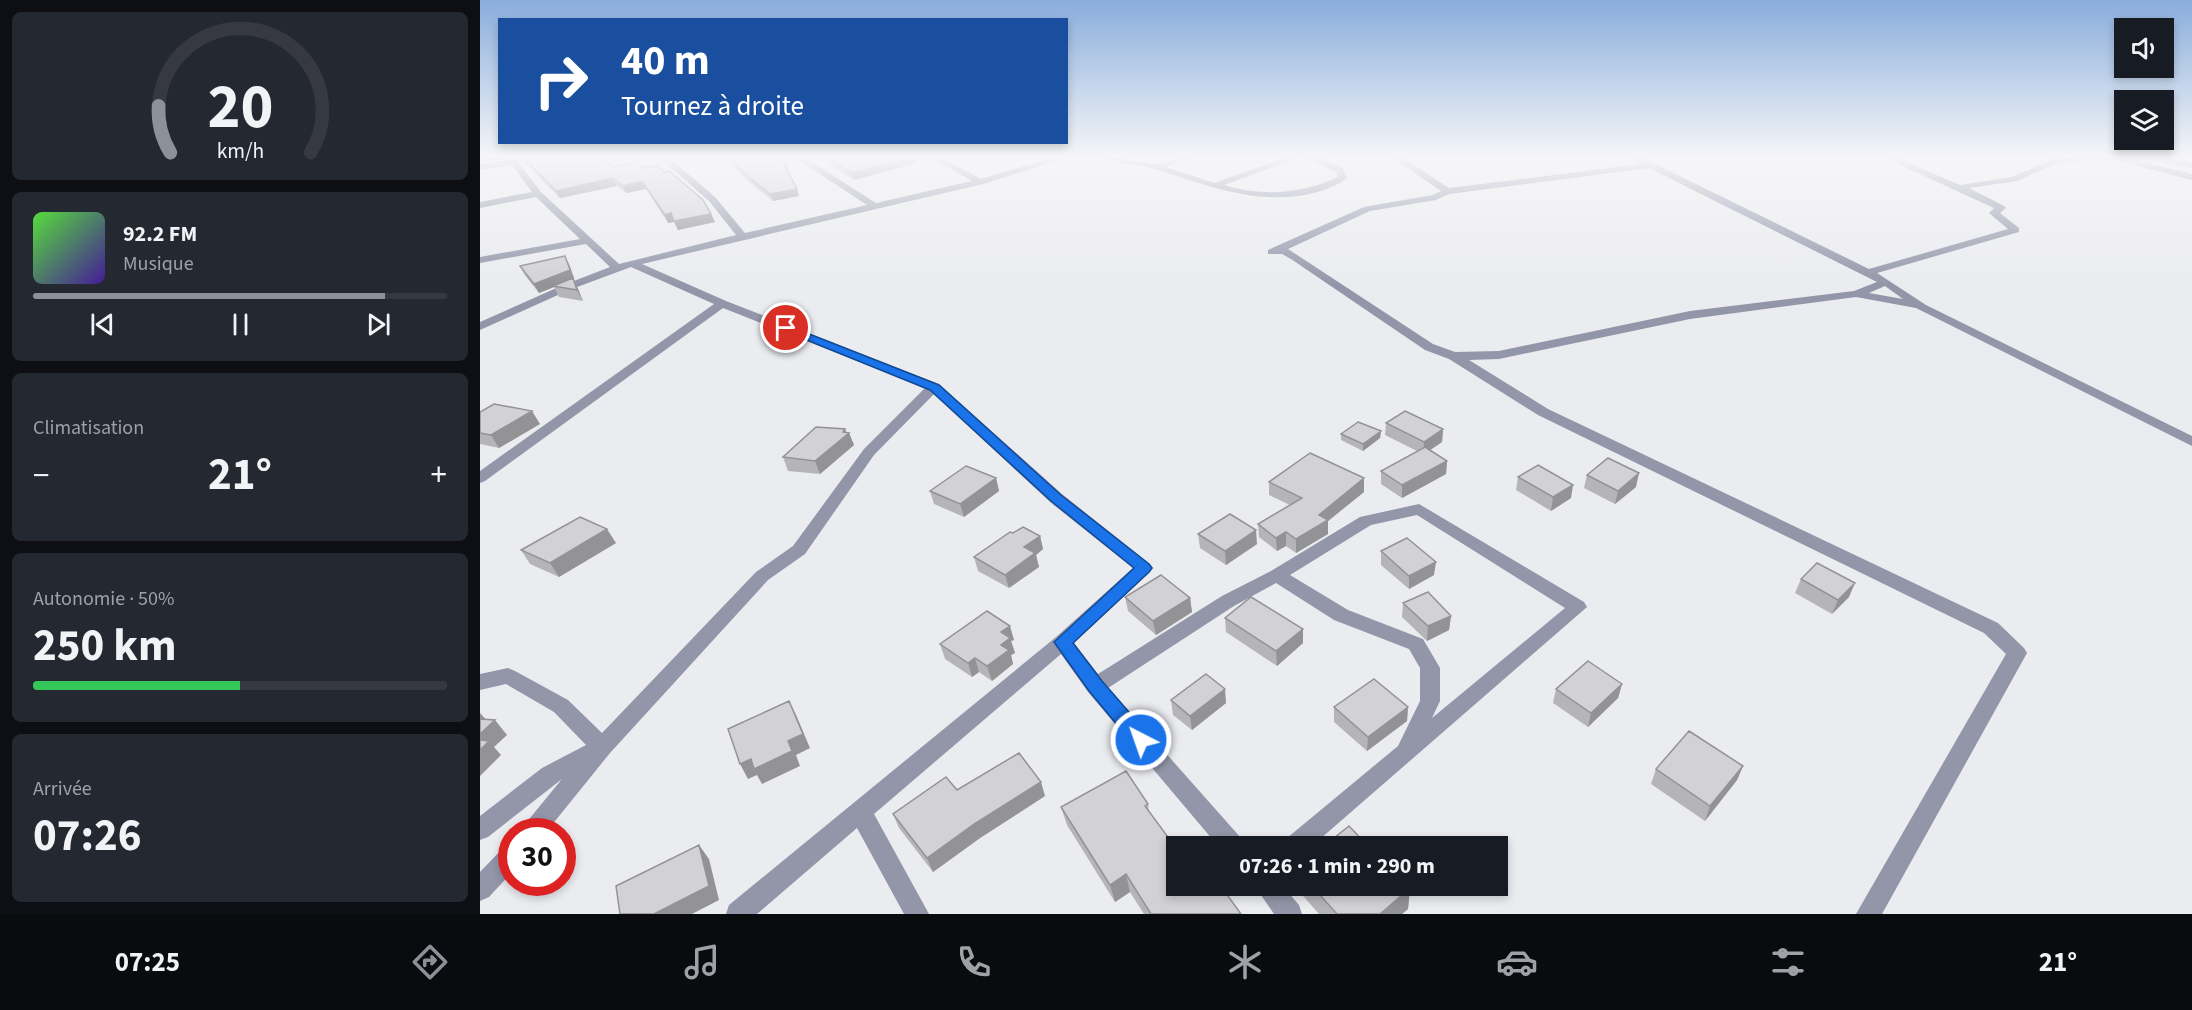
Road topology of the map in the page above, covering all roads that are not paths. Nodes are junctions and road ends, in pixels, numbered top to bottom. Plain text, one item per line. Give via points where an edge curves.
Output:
1 (508, 200) edge
2 (544, 200) edge
3 (713, 200) edge
4 (865, 200) edge
5 (898, 200) edge
6 (1421, 200) edge
7 (1720, 200) edge
8 (1983, 200) edge
9 (480, 205) edge
10 (873, 205) junction
11 (742, 236) junction
12 (587, 241) junction
13 (480, 260) edge
14 (623, 265) junction
15 (1867, 273) junction
16 (1886, 282) junction
17 (1856, 294) junction
18 (722, 303) junction
19 (1922, 307) junction
20 (480, 326) edge
21 (1454, 356) junction
22 (934, 387) junction
23 (2192, 442) edge
24 (480, 478) edge
25 (1277, 575) junction
26 (1063, 642) junction
27 (480, 682) edge
28 (1095, 686) junction
29 (602, 747) junction
30 (1405, 753) junction
31 (860, 811) junction
32 (544, 818) edge
33 (480, 830) edge
34 (1224, 836) edge
35 (1306, 836) edge
36 (498, 870) edge
37 (480, 890) edge
38 (1275, 896) edge
39 (738, 914) edge
40 (917, 914) edge
41 (1290, 914) edge
42 (1868, 914) edge

1 - 9 street
2 - 12 street
3 - 11 street
4 - 10 street
5 - 10 street
6 - 21 street via 1367,209 1272,252 1284,251 1295,256 1429,347
7 - 15 street
8 - 15 street via 2001,208 1994,213 2015,230
10 - 11 street
11 - 14 street
12 - 13 street
12 - 14 street
14 - 18 street
14 - 20 street
15 - 16 street
16 - 17 street
16 - 19 street
17 - 19 street
17 - 21 street via 1690,315 1499,355
18 - 22 street
18 - 24 street
19 - 23 street
21 - 42 street via 1543,412 1991,628 2017,652
22 - 26 street via 1056,498 1144,568
22 - 29 street via 869,452 799,550 762,576
25 - 28 street via 1228,601
25 - 30 street via 1341,615 1416,644 1430,668 1430,701
25 - 30 street via 1366,520 1419,509 1578,607
26 - 28 street
26 - 31 street
27 - 29 street via 508,676 561,706
28 - 34 street
29 - 32 street
29 - 33 street via 550,775
30 - 35 street
31 - 39 street
31 - 40 street
36 - 37 street
38 - 41 street

